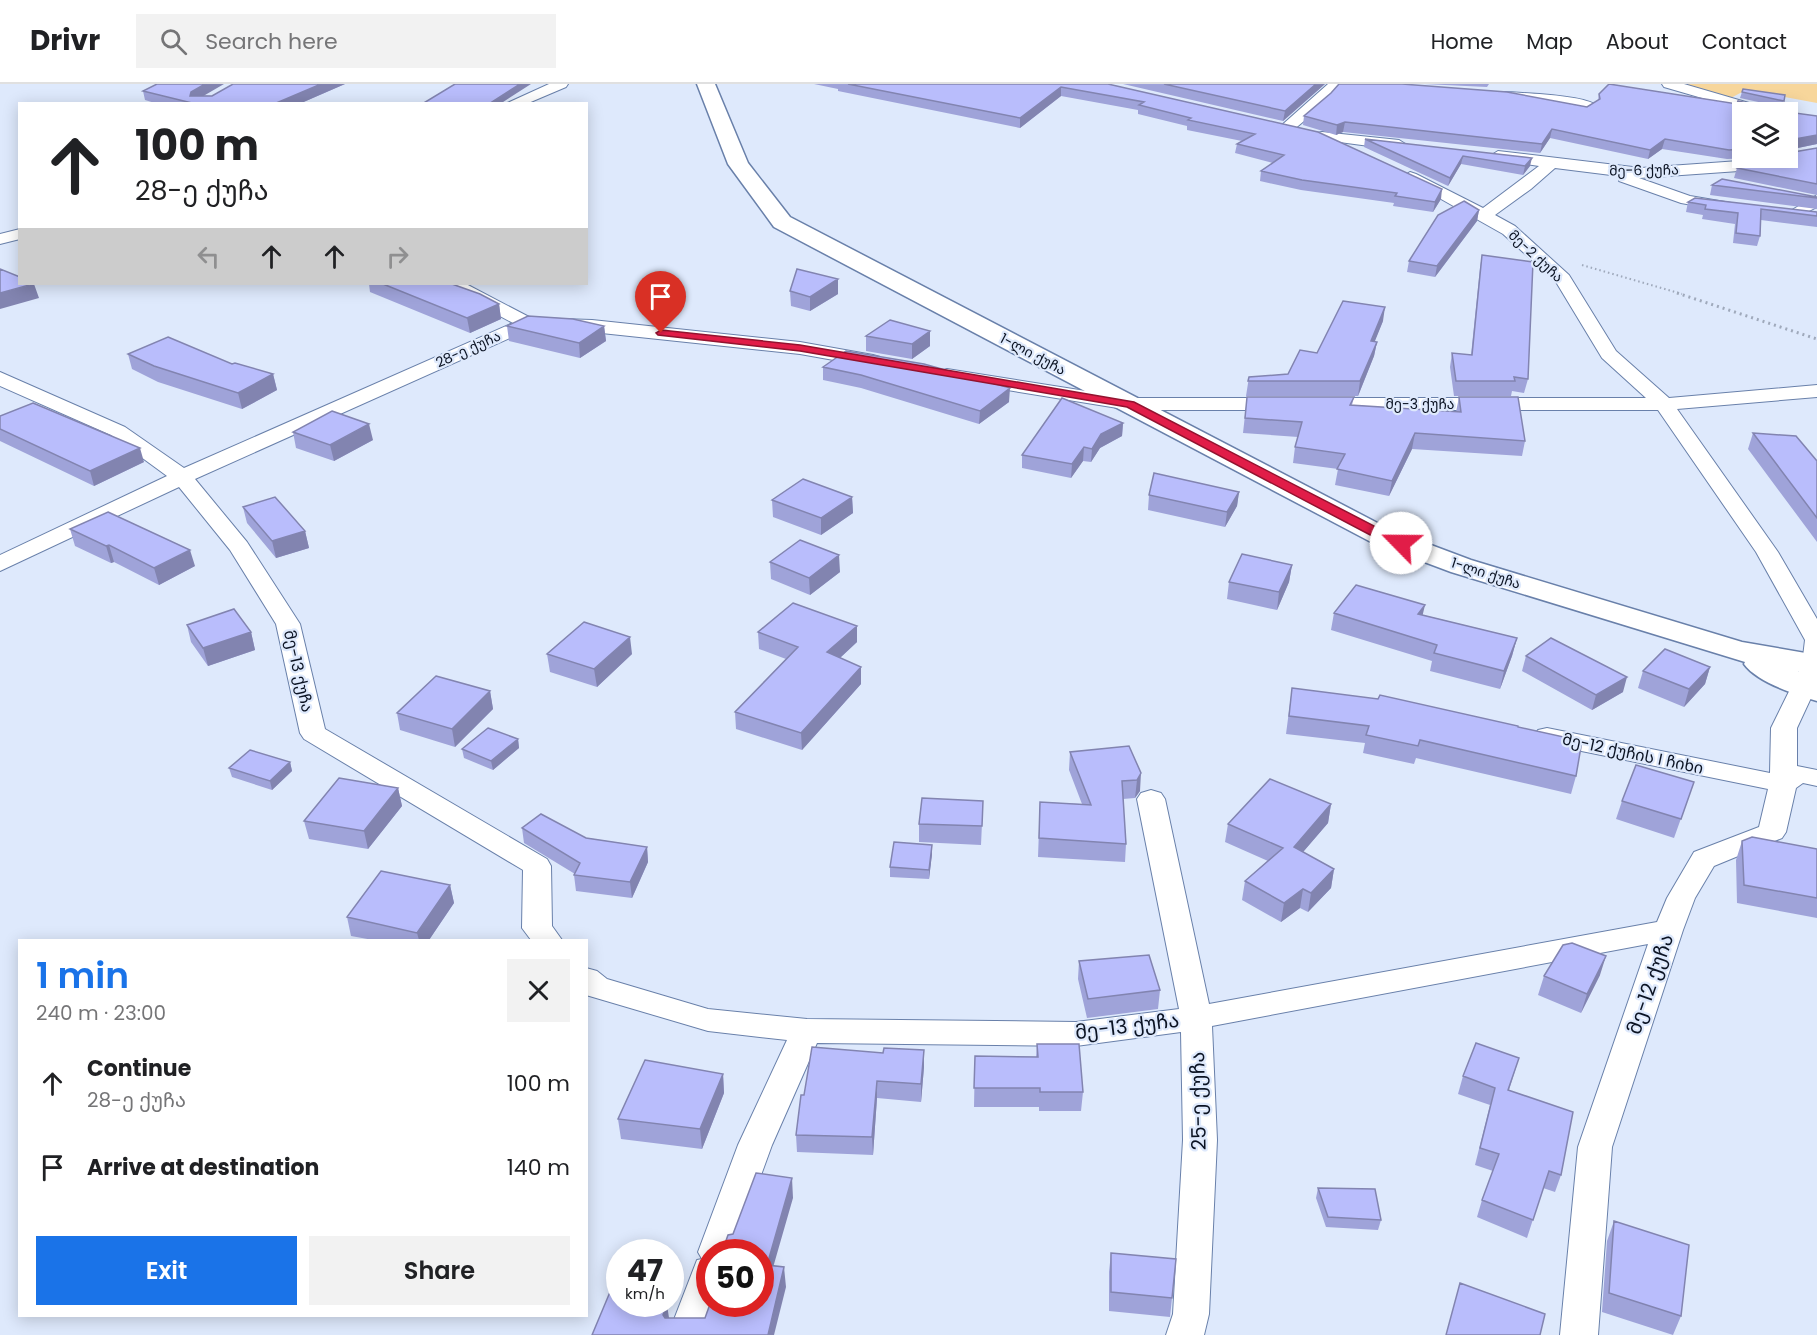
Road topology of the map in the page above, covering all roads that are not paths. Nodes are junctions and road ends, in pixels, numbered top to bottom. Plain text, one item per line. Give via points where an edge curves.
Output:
1 (561, 84) edge
2 (706, 84) edge
3 (1336, 84) edge
4 (1560, 84) edge
5 (1669, 84) edge
6 (1495, 95) edge
7 (1542, 98) junction
8 (517, 102) edge
9 (1732, 103) edge
10 (1590, 106) edge
11 (1322, 136) junction
12 (1414, 146) edge
13 (1484, 154) edge
14 (1373, 160) edge
15 (1553, 162) junction
16 (1732, 166) edge
17 (1393, 169) edge
18 (1602, 170) junction
19 (1654, 171) junction
20 (1723, 182) edge
21 (1792, 196) edge
22 (1816, 206) edge
23 (1738, 208) edge
24 (1774, 212) edge
25 (1485, 214) junction
26 (18, 234) edge
27 (0, 239) edge
28 (456, 285) edge
29 (527, 322) junction
30 (891, 365) edge
31 (926, 371) edge
32 (0, 378) edge
33 (1817, 391) edge
34 (1130, 404) junction
35 (1664, 404) junction
36 (182, 477) junction
37 (0, 564) edge
38 (1814, 665) edge
39 (1527, 732) edge
40 (1817, 778) edge
41 (1783, 784) junction
42 (1151, 799) dead end
43 (1668, 930) junction
44 (546, 939) edge
45 (588, 981) edge
46 (1196, 1018) junction
47 (807, 1031) junction
48 (721, 1239) edge
49 (696, 1310) edge
50 (687, 1335) edge
51 (1185, 1335) edge
52 (1579, 1335) edge

1 - 8 street
2 - 34 main road, 1-ლი ქუჩა via 738,164 782,222
3 - 11 street via 1323,98 1281,126
4 - 7 street
5 - 9 street
6 - 7 street
7 - 10 street
11 - 12 street
11 - 14 street
13 - 15 street, მე-6 ქუჩა
15 - 18 street, მე-6 ქუჩა
15 - 25 street
16 - 19 street, მე-6 ქუჩა
17 - 25 street, მე-2 ქუჩა
18 - 19 street, მე-6 ქუჩა
18 - 23 street via 1688,200
19 - 20 street
21 - 22 street
22 - 24 street via 1795,213
25 - 35 street, მე-2 ქუჩა via 1538,254 1563,279 1609,354
26 - 27 street
28 - 29 street
29 - 30 street, 28-ე ქუჩა via 800,348
29 - 36 street, 28-ე ქუჩა
31 - 34 street
32 - 36 street, მე-13 ქუჩა via 118,431
33 - 35 street, მე-3 ქუჩა
34 - 35 street, მე-3 ქუჩა
34 - 38 main road, 1-ლი ქუჩა via 1381,536 1461,566 1737,651
35 - 38 street, მე-2 ქუჩა via 1767,552
36 - 37 street, 28-ე ქუჩა
36 - 44 street, მე-13 ქუჩა via 239,548 288,624 313,733 537,866 537,928
38 - 41 street, მე-12 ქუჩა via 1784,728
39 - 41 street, მე-12 ქუჩის I ჩიხი
40 - 41 street, მე-12 ქუჩის I ჩიხი via 1799,774
41 - 43 street, მე-12 ქუჩა via 1773,832 1704,860 1681,898
42 - 46 street, 25-ე ქუჩა
43 - 46 street, მე-13 ქუჩა
43 - 52 street, მე-12 ქუჩა via 1595,1147
45 - 47 street, მე-13 ქუჩა via 596,987 708,1020
46 - 47 street, მე-13 ქუჩა via 1076,1034
46 - 51 street, 25-ე ქუჩა via 1200,1140 1191,1314
47 - 48 street via 754,1145
49 - 50 street

